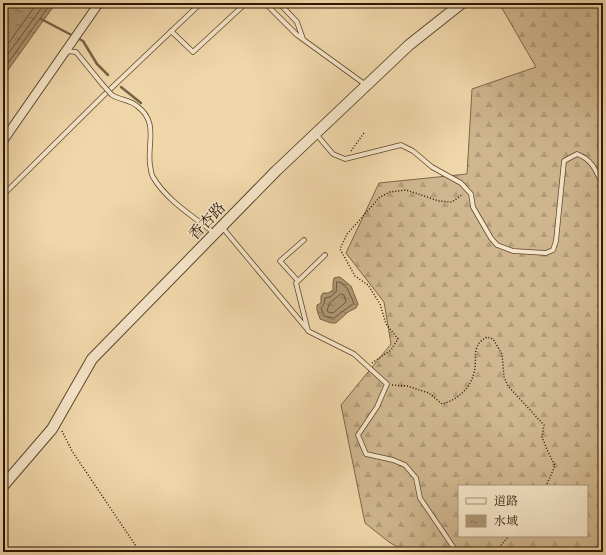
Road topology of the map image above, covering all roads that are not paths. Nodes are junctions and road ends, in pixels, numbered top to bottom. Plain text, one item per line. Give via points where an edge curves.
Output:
1 (99, 3) edge
2 (201, 3) edge
3 (246, 3) edge
4 (265, 3) edge
5 (279, 3) edge
6 (462, 3) edge
7 (171, 31) junction
8 (303, 39) junction
9 (66, 51) junction
10 (366, 86) junction
11 (316, 134) junction
12 (3, 142) edge
13 (603, 186) edge
14 (6, 192) dead end
15 (218, 230) junction
16 (304, 240) dead end
17 (325, 255) dead end
18 (298, 281) junction
19 (308, 331) junction
20 (3, 486) edge
21 (455, 552) edge

1 - 9 street
2 - 7 lane
3 - 7 lane via 193,52
4 - 8 lane
5 - 8 lane via 297,22
6 - 10 street, 香杏路 via 409,45
7 - 14 lane
8 - 10 lane
9 - 12 street
9 - 15 lane, bridge via 76,52 112,95 136,104 144,111 149,119 151,135 149,154 152,176 170,199
10 - 11 street, 香杏路
11 - 13 lane via 333,154 345,159 401,145 413,151 432,167 461,183 470,194 473,207 497,245 513,251 546,253 553,250 564,161 577,154 584,156 592,163
11 - 15 street, 香杏路
15 - 19 lane
15 - 20 street, 香杏路 via 92,359 52,430
16 - 18 lane via 280,261
17 - 18 lane
18 - 19 lane via 296,283
19 - 21 lane via 354,354 386,384 377,407 358,435 366,454 405,465 416,478 420,498

